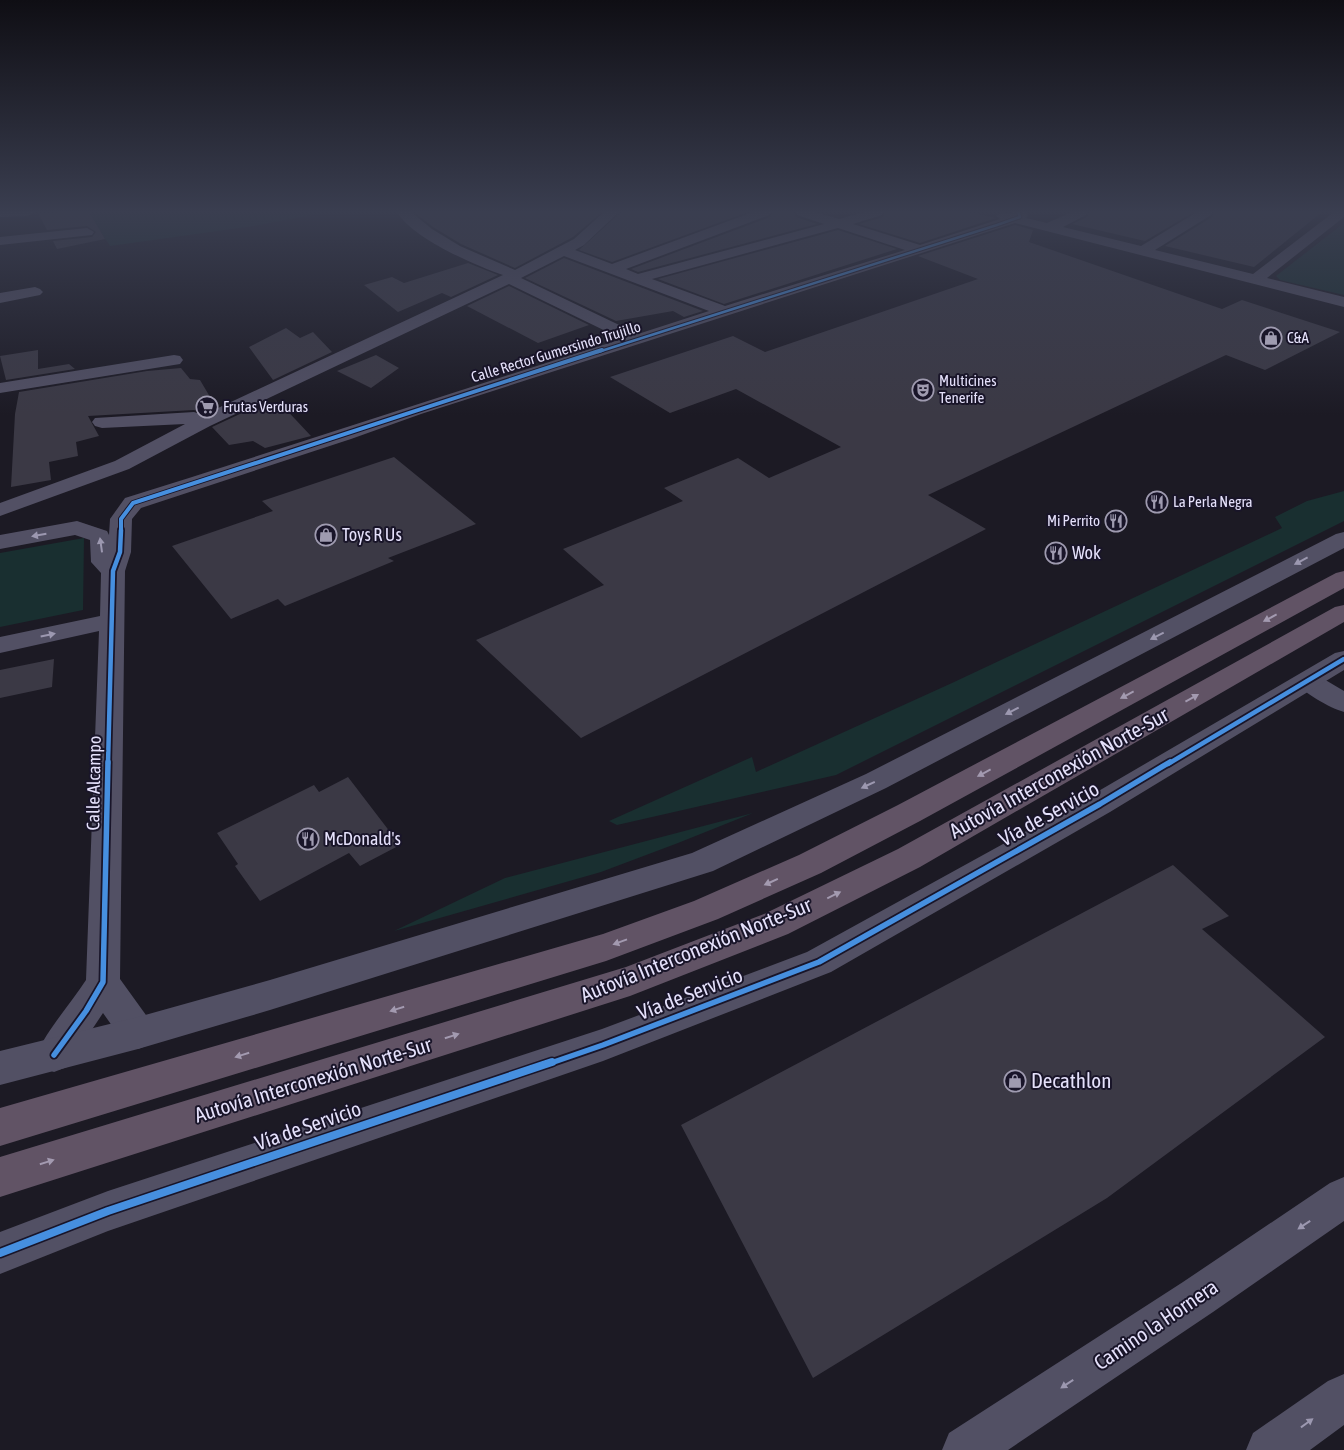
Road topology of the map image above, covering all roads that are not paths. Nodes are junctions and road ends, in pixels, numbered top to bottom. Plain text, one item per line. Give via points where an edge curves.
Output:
1 (506, 280) edge
2 (517, 280) edge
3 (643, 280) edge
4 (828, 280) edge
5 (1255, 280) edge
6 (35, 292) dead end
7 (0, 298) edge
8 (1344, 302) edge
9 (726, 312) junction
10 (638, 340) junction
11 (174, 360) dead end
12 (0, 388) edge
13 (102, 422) dead end
14 (203, 422) junction
15 (122, 465) junction
16 (88, 478) junction
17 (127, 490) junction
18 (0, 510) edge
19 (1344, 538) edge
20 (0, 542) edge
21 (113, 571) junction
22 (1344, 578) edge
23 (1344, 612) edge
24 (112, 621) junction
25 (0, 646) edge
26 (1344, 659) edge
27 (1308, 681) junction
28 (1344, 703) edge
29 (103, 982) junction
30 (138, 1033) junction
31 (54, 1055) junction
32 (0, 1068) edge
33 (0, 1127) edge
34 (0, 1177) edge
35 (1344, 1198) edge
36 (0, 1253) edge
37 (1344, 1397) edge
38 (975, 1447) edge
39 (1270, 1450) edge

1 - 14 street
2 - 10 street
3 - 9 street
4 - 9 street, Calle Rector Gumersindo Trujillo
5 - 8 street
6 - 7 street
9 - 10 street, Calle Rector Gumersindo Trujillo
10 - 17 street, Calle Rector Gumersindo Trujillo via 170,490
11 - 12 street
13 - 14 street via 194,418
14 - 15 street
15 - 16 street
15 - 17 street
16 - 17 street
16 - 18 street
17 - 21 street, Calle Alcampo via 121,519 120,552
19 -> 30 street via 876,781 702,862
21 -> 20 street, Calle Alcampo via 102,562 103,543 99,536 78,528
21 - 24 street, Calle Alcampo
22 -> 33 highway, Autovía Interconexión Norte-Sur via 909,814 810,864 706,910 606,947
34 -> 23 highway, Autovía Interconexión Norte-Sur via 630,981 776,924 909,858
25 -> 24 street
24 - 29 street, Calle Alcampo
26 - 27 street, Vía de Servicio
27 - 28 street
27 - 36 street, Vía de Servicio via 1100,804 819,962 603,1045 108,1210
29 - 30 street
29 - 31 street, Calle Alcampo
30 - 31 street
31 - 32 street
35 -> 38 street, Camino la Hornera
39 -> 37 street

